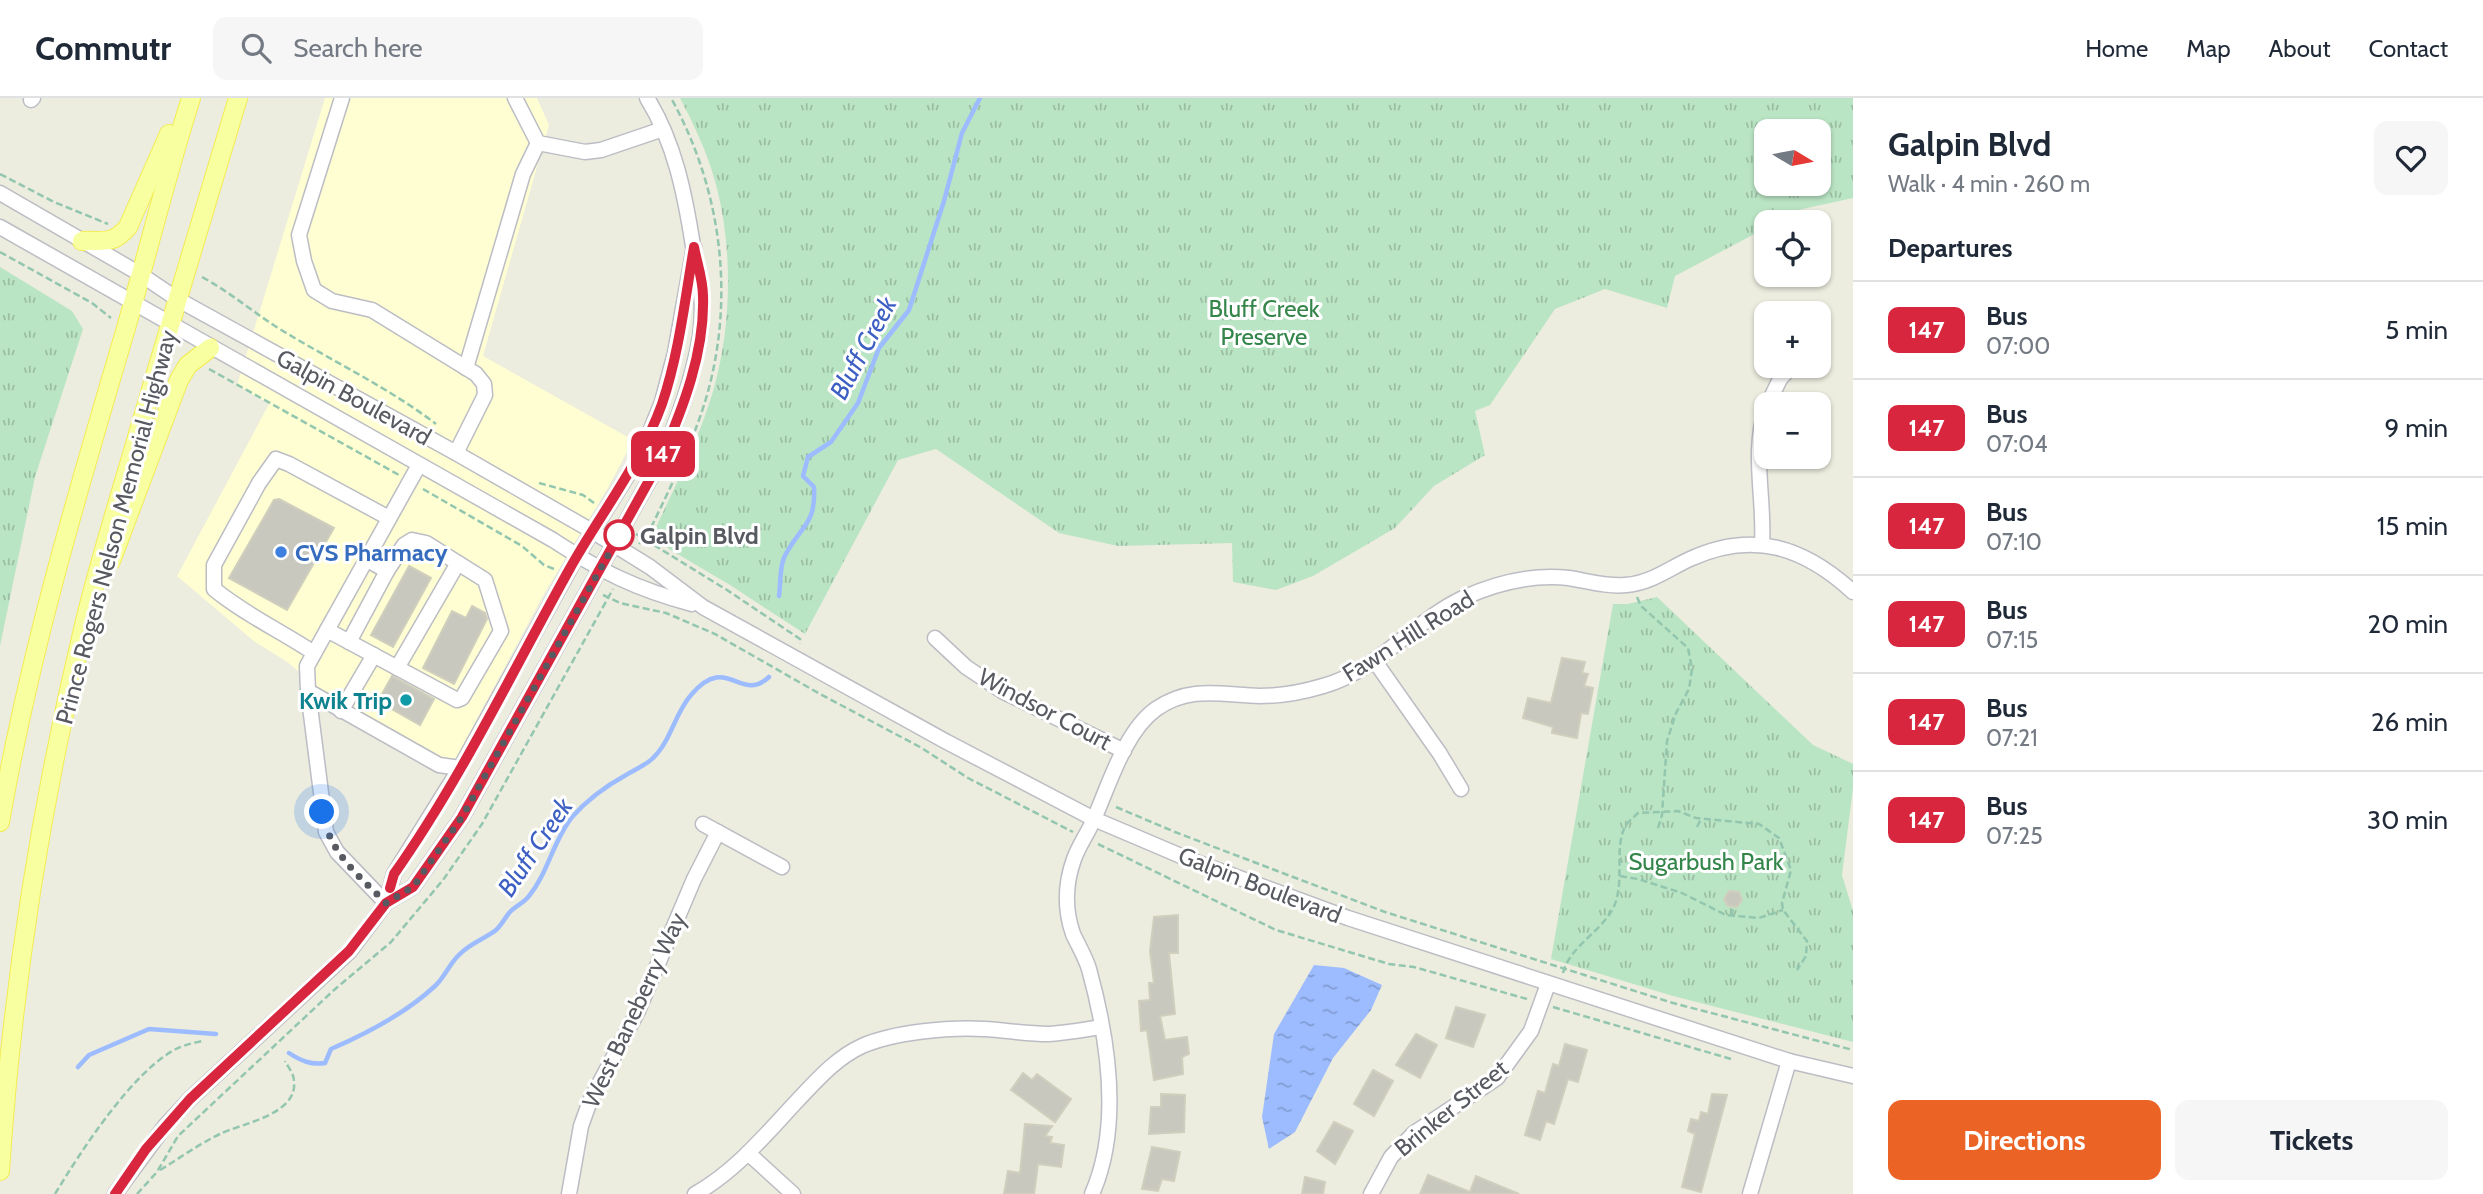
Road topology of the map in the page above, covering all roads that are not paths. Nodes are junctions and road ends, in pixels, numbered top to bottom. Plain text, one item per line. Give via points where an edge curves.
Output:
1 (184, 98) edge
2 (191, 98) edge
3 (238, 98) edge
4 (342, 98) edge
5 (515, 98) edge
6 (647, 98) edge
7 (663, 129) junction
8 (538, 143) junction
9 (0, 193) edge
10 (0, 228) edge
11 (82, 241) junction
12 (694, 247) junction
13 (140, 274) junction
14 (177, 299) junction
15 (133, 303) junction
16 (170, 324) junction
17 (203, 354) junction
18 (466, 368) junction
19 (456, 453) junction
20 (419, 465) junction
21 (1761, 469) edge
22 (389, 518) junction
23 (592, 531) junction
24 (614, 545) junction
25 (1762, 545) junction
26 (577, 556) junction
27 (366, 559) junction
28 (458, 563) junction
29 (600, 570) junction
30 (387, 571) junction
31 (1853, 592) edge
32 (703, 607) junction
33 (85, 622) junction
34 (327, 630) junction
35 (934, 638) dead end
36 (349, 642) junction
37 (314, 653) junction
38 (374, 655) junction
39 (1374, 660) junction
40 (397, 667) junction
41 (308, 691) junction
42 (341, 711) junction
43 (1124, 751) junction
44 (460, 768) junction
45 (1461, 789) dead end
46 (1094, 819) junction
47 (0, 822) edge
48 (703, 824) dead end
49 (719, 832) junction
50 (782, 867) dead end
51 (386, 903) junction
52 (1548, 984) junction
53 (1101, 1027) junction
54 (1788, 1061) junction
55 (1853, 1076) edge
56 (748, 1153) junction
57 (0, 1171) edge
58 (115, 1194) edge
59 (569, 1194) edge
60 (695, 1194) edge
61 (793, 1194) edge
62 (1092, 1194) edge
63 (1371, 1194) edge
64 (1750, 1194) edge

1 - 11 main road via 135,217 120,237
2 - 13 main road, Prince Rogers Nelson Memorial Highway
3 - 14 main road, Prince Rogers Nelson Memorial Highway
4 - 18 street via 299,235 314,290 332,300 372,310
5 - 8 street
6 - 7 street
7 - 8 street via 585,152
7 - 12 street via 682,184
8 - 18 street via 523,174
9 - 11 street, Galpin Boulevard
10 - 15 street, Galpin Boulevard
11 - 13 street, Galpin Boulevard
12 - 23 street via 662,402 641,454
12 - 24 street via 703,295 693,371 661,459
13 - 14 street, Galpin Boulevard
13 - 15 main road, Prince Rogers Nelson Memorial Highway
14 - 16 main road, Prince Rogers Nelson Memorial Highway
14 - 19 street, Galpin Boulevard
15 - 16 street, Galpin Boulevard
15 - 47 main road, Prince Rogers Nelson Memorial Highway via 49,594
16 - 17 street, Galpin Boulevard
16 - 33 main road, Prince Rogers Nelson Memorial Highway
17 - 20 street, Galpin Boulevard
17 - 33 main road via 188,365 179,380
18 - 19 street via 484,384 485,395
19 - 23 street, Galpin Boulevard
20 - 22 street
20 - 26 street, Galpin Boulevard
21 - 25 street
22 - 27 street
22 - 37 street via 276,459 259,483 214,565 214,589 234,606
23 - 24 street, Galpin Boulevard
23 - 26 street
24 - 29 street
24 - 32 street, Galpin Boulevard
25 - 31 street, Fawn Hill Road via 1809,559
25 - 39 street, Fawn Hill Road via 1707,551 1659,576 1621,586 1543,577 1504,583 1460,600
26 - 29 street, Galpin Boulevard
26 - 44 street
27 - 30 street
27 - 34 street
28 - 30 street via 426,543 412,540
28 - 40 street
28 - 40 street via 485,580 501,631 462,698 457,700
29 - 32 street, Galpin Boulevard via 641,589
29 - 51 street via 462,817 413,887
30 - 36 street
32 - 46 street, Galpin Boulevard
33 - 57 main road, Prince Rogers Nelson Memorial Highway via 48,788 24,942
34 - 36 street
34 - 37 street
35 - 43 street, Windsor Court via 1002,691
36 - 38 street
37 - 41 street via 307,666
38 - 40 street
38 - 42 street
39 - 43 street, Fawn Hill Road via 1328,685 1304,691 1262,696 1200,691 1184,695 1154,710
39 - 45 street
41 - 42 street
41 - 51 street via 326,832 337,852
42 - 44 street via 439,765
43 - 46 street, Fawn Hill Road
44 - 51 street via 394,874
46 - 52 street, Galpin Boulevard via 1348,918
46 - 53 street, Fawn Hill Road via 1076,855 1066,892 1067,914 1087,964
48 - 49 street
49 - 50 street
49 - 59 street, West Baneberry Way via 638,1011 590,1101
51 - 58 street via 349,951 182,1108
52 - 54 street, Galpin Boulevard
52 - 63 street, Brinker Street via 1531,1031 1496,1078 1414,1133 1391,1157
53 - 56 street via 1046,1034 959,1029 863,1045 822,1074
53 - 62 street, Fawn Hill Road via 1109,1130
54 - 55 street, Galpin Boulevard
54 - 64 street
56 - 60 street
56 - 61 street

